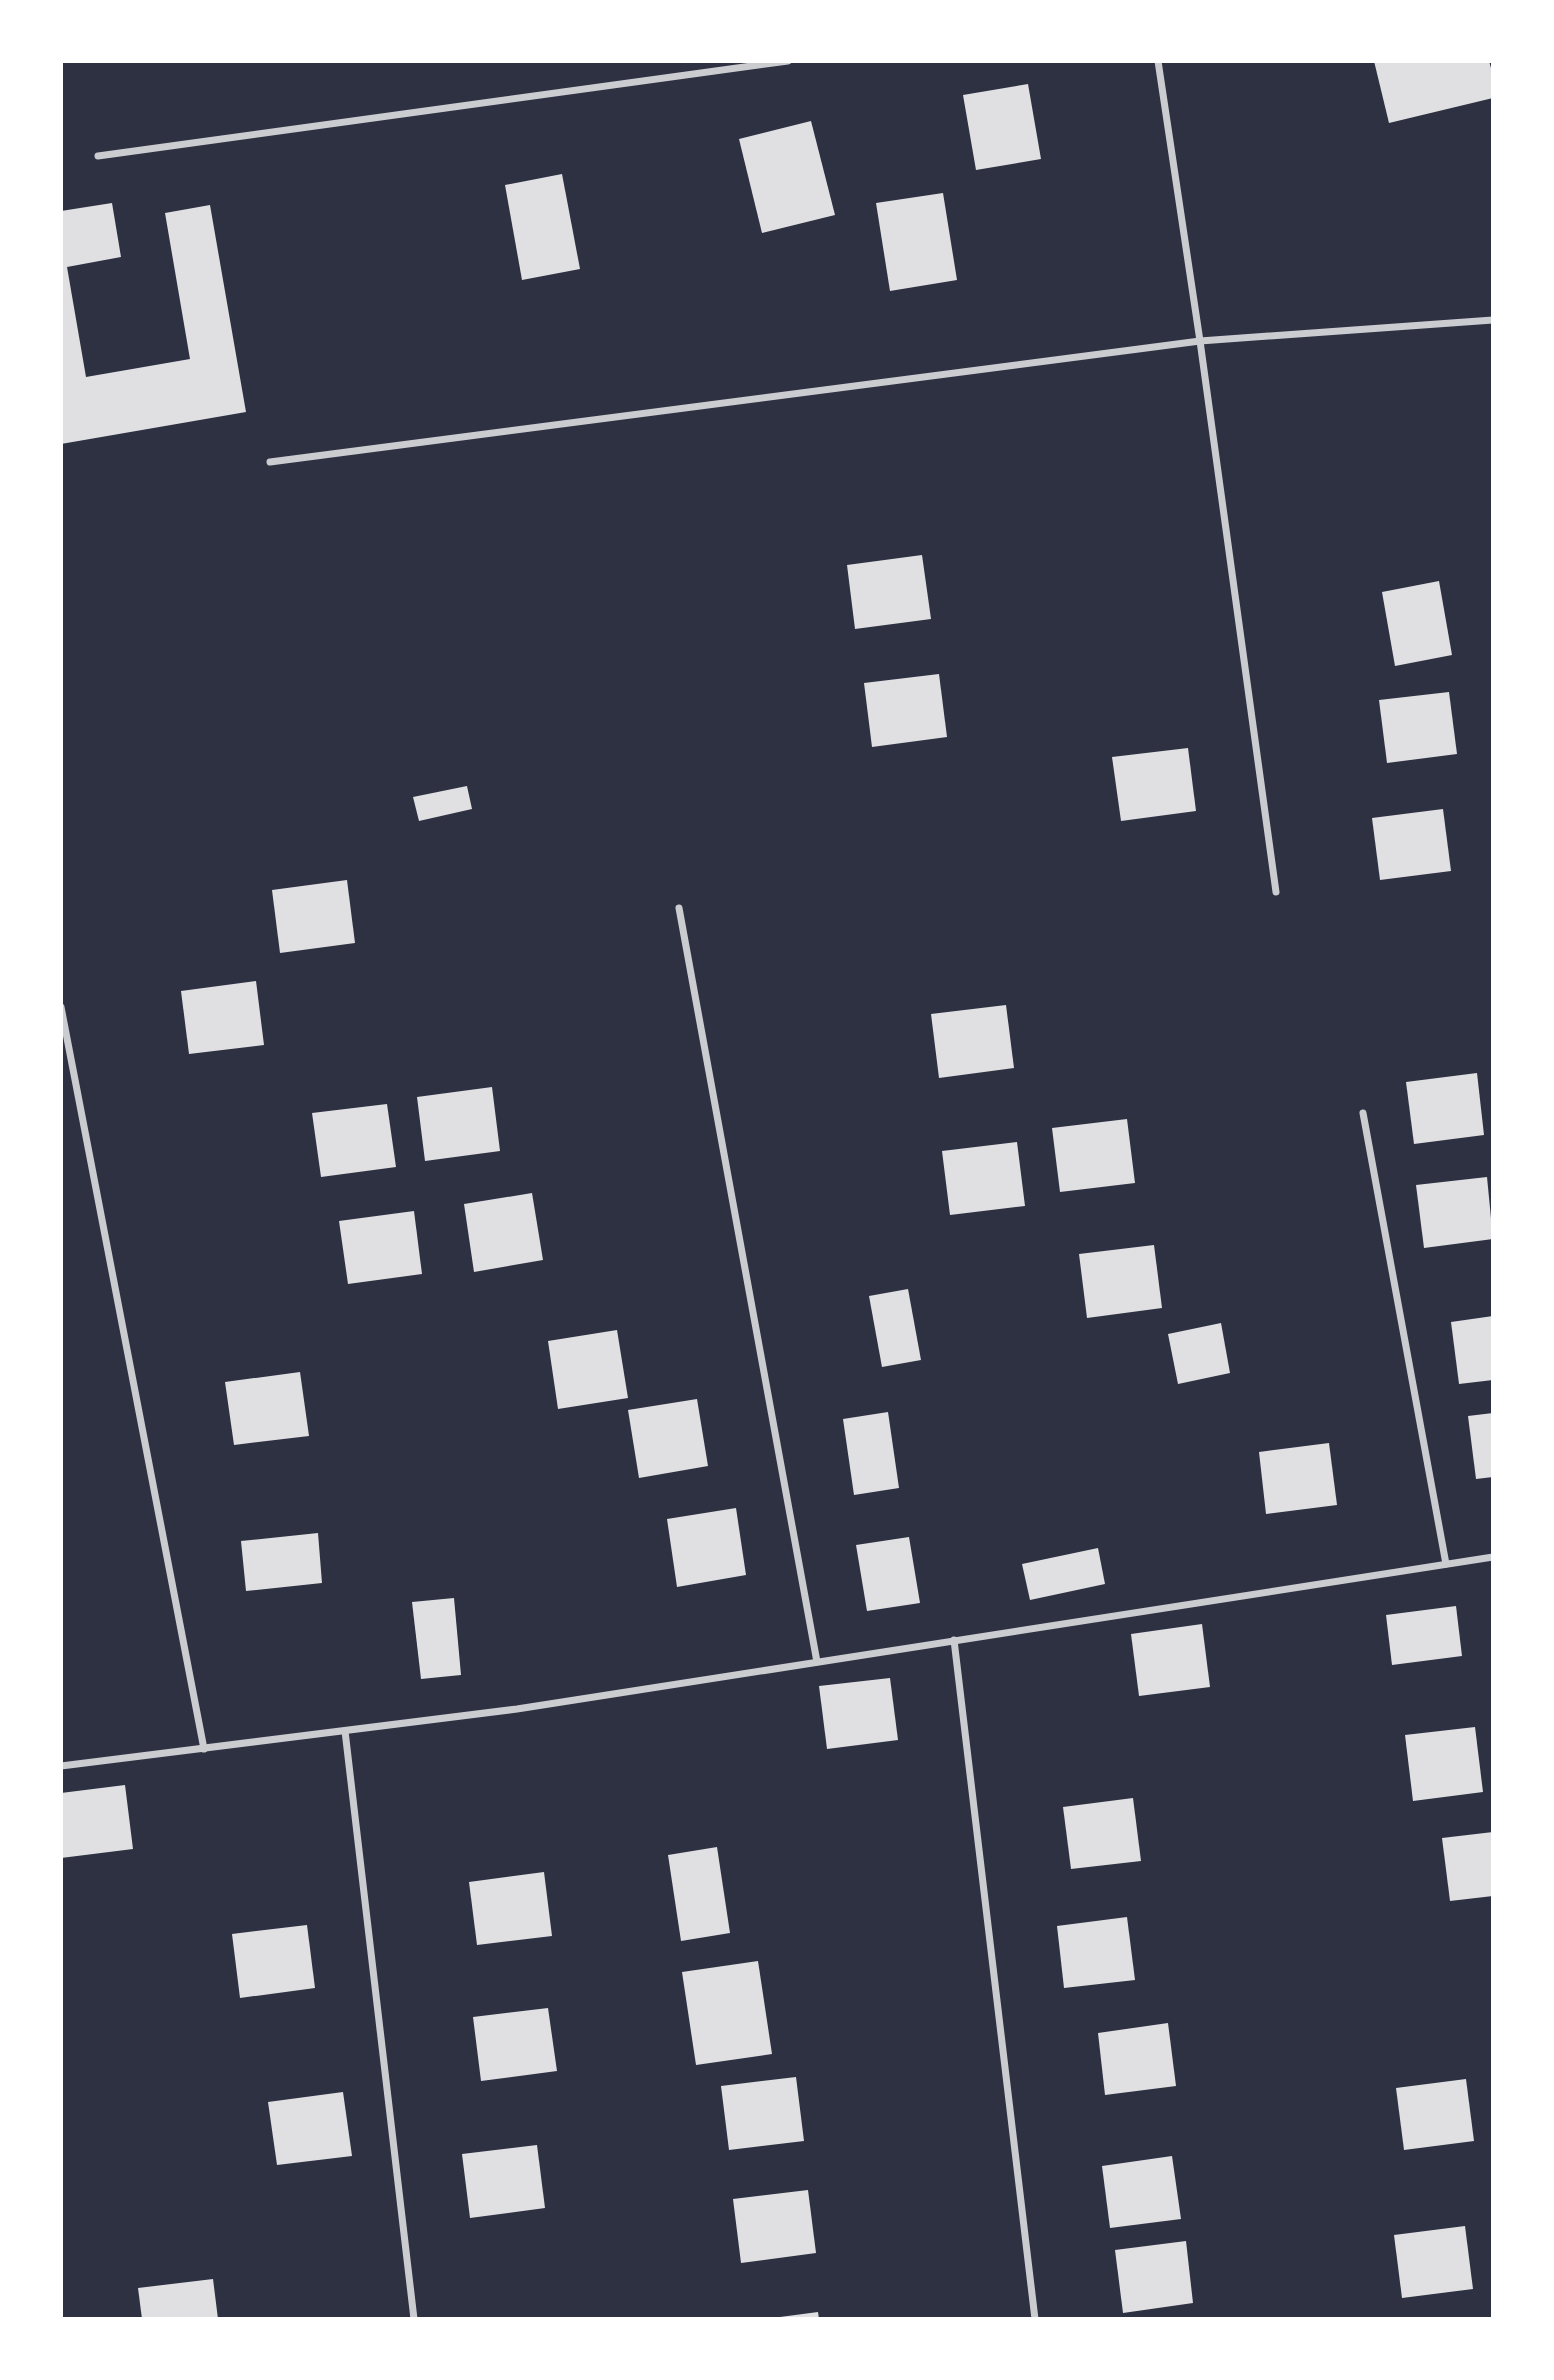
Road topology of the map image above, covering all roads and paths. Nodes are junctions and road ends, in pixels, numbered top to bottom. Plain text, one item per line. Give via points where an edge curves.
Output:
1 (788, 61) edge
2 (1158, 61) edge
3 (98, 156) dead end
4 (1493, 320) edge
5 (1200, 341) junction
6 (270, 462) dead end
7 (1276, 892) dead end
8 (679, 908) dead end
9 (61, 1007) edge
10 (1363, 1114) dead end
11 (1493, 1557) edge
12 (1446, 1564) junction
13 (954, 1640) junction
14 (817, 1662) junction
15 (345, 1731) junction
16 (204, 1749) junction
17 (61, 1766) edge
18 (414, 2319) edge
19 (1035, 2319) edge

1 - 3 street
2 - 5 street
4 - 5 street
5 - 6 street
5 - 7 street
8 - 14 street
9 - 16 street
10 - 12 street
11 - 12 street
12 - 13 street
13 - 14 street
13 - 19 street
14 - 15 street
15 - 16 street
15 - 18 street
16 - 17 street

